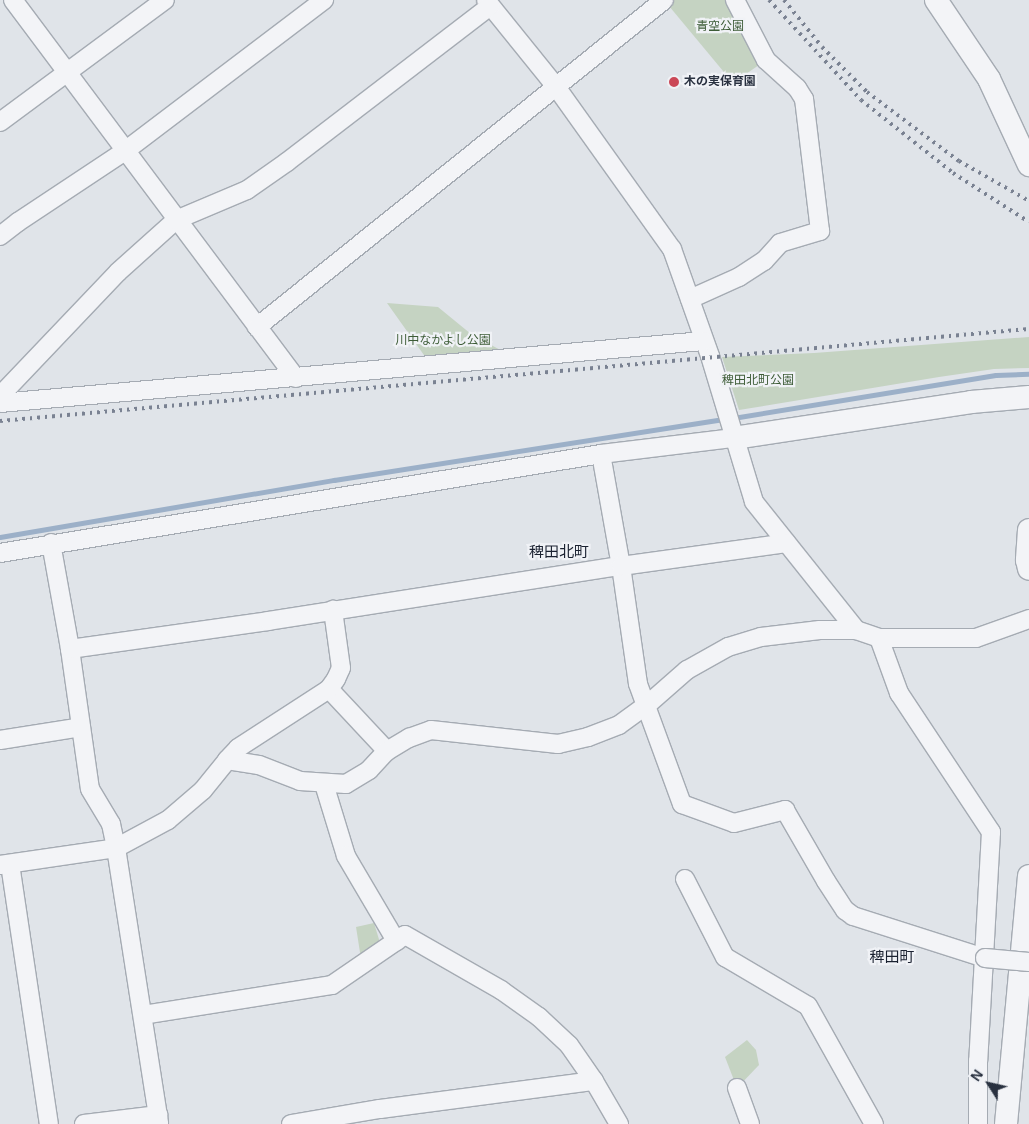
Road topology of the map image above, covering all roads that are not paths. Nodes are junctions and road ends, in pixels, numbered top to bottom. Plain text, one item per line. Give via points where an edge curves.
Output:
1 (13, 0) edge
2 (164, 0) edge
3 (324, 0) edge
4 (664, 0) edge
5 (735, 0) edge
6 (936, 0) edge
7 (488, 3) edge
8 (67, 74) junction
9 (557, 88) junction
10 (0, 122) edge
11 (125, 151) junction
12 (1029, 165) edge
13 (176, 220) junction
14 (0, 236) edge
15 (690, 299) junction
16 (257, 326) junction
17 (703, 341) junction
18 (296, 378) junction
19 (0, 396) edge
20 (1029, 397) edge
21 (0, 403) edge
22 (733, 434) junction
23 (601, 454) junction
24 (1029, 530) edge
25 (51, 543) junction
26 (786, 543) junction
27 (0, 553) edge
28 (621, 566) junction
29 (1029, 569) edge
30 (333, 610) junction
31 (1029, 619) edge
32 (856, 630) junction
33 (878, 638) junction
34 (70, 649) junction
35 (329, 689) junction
36 (647, 705) junction
37 (81, 727) junction
38 (0, 740) edge
39 (388, 751) junction
40 (227, 760) junction
41 (324, 784) junction
42 (116, 848) junction
43 (5, 865) edge
44 (1029, 876) edge
45 (685, 879) dead end
46 (1028, 900) edge
47 (396, 941) junction
48 (985, 958) junction
49 (1029, 962) edge
50 (143, 1016) junction
51 (594, 1081) junction
52 (737, 1088) dead end
53 (159, 1120) edge
54 (49, 1124) edge
55 (84, 1124) edge
56 (291, 1124) edge
57 (619, 1124) edge
58 (750, 1124) edge
59 (874, 1124) edge
60 (978, 1124) edge
61 (1006, 1124) edge

1 - 8 street
2 - 8 street
3 - 11 street
4 - 9 street
5 - 15 street via 766,60 797,88 804,99 820,231 780,243 764,261 739,278
6 - 12 street via 989,79
7 - 9 street
7 - 13 street via 247,190
8 - 10 street
8 - 11 street
9 - 15 street via 672,249
9 - 16 street
11 - 13 street
11 - 14 street
13 - 16 street
13 - 19 street via 118,272
15 - 17 street
16 - 18 street
17 - 18 street
17 - 22 street
18 - 21 street
20 - 22 street
22 - 23 street
22 - 26 street via 754,502
23 - 25 street
23 - 28 street
24 - 29 street
25 - 27 street
25 - 34 street
26 - 28 street
26 - 32 street
28 - 30 street
28 - 36 street via 638,684
30 - 34 street
30 - 35 street via 341,668
31 - 33 street via 976,638
32 - 33 street
32 - 36 street via 785,633 728,647 687,670
33 - 48 street via 899,693 991,832
34 - 37 street
35 - 39 street
35 - 40 street via 238,748
36 - 39 street via 619,725 588,738 558,744 431,730
36 - 48 street via 682,804 734,823 785,810 845,910 854,916
37 - 38 street
37 - 42 street via 90,789 111,824
39 - 41 street via 370,770 346,784
40 - 41 street via 259,764 300,781
40 - 42 street via 203,790 168,820
41 - 47 street via 346,856
42 - 43 street
42 - 50 street
43 - 54 street
44 - 46 street
45 - 59 street via 725,957 808,1006
46 - 61 street
47 - 50 street via 332,985
47 - 51 street via 405,935 502,990 570,1045
48 - 49 street, bridge
48 - 60 street via 978,1061
50 - 53 street
51 - 56 street
51 - 57 street
52 - 58 street
53 - 55 street

